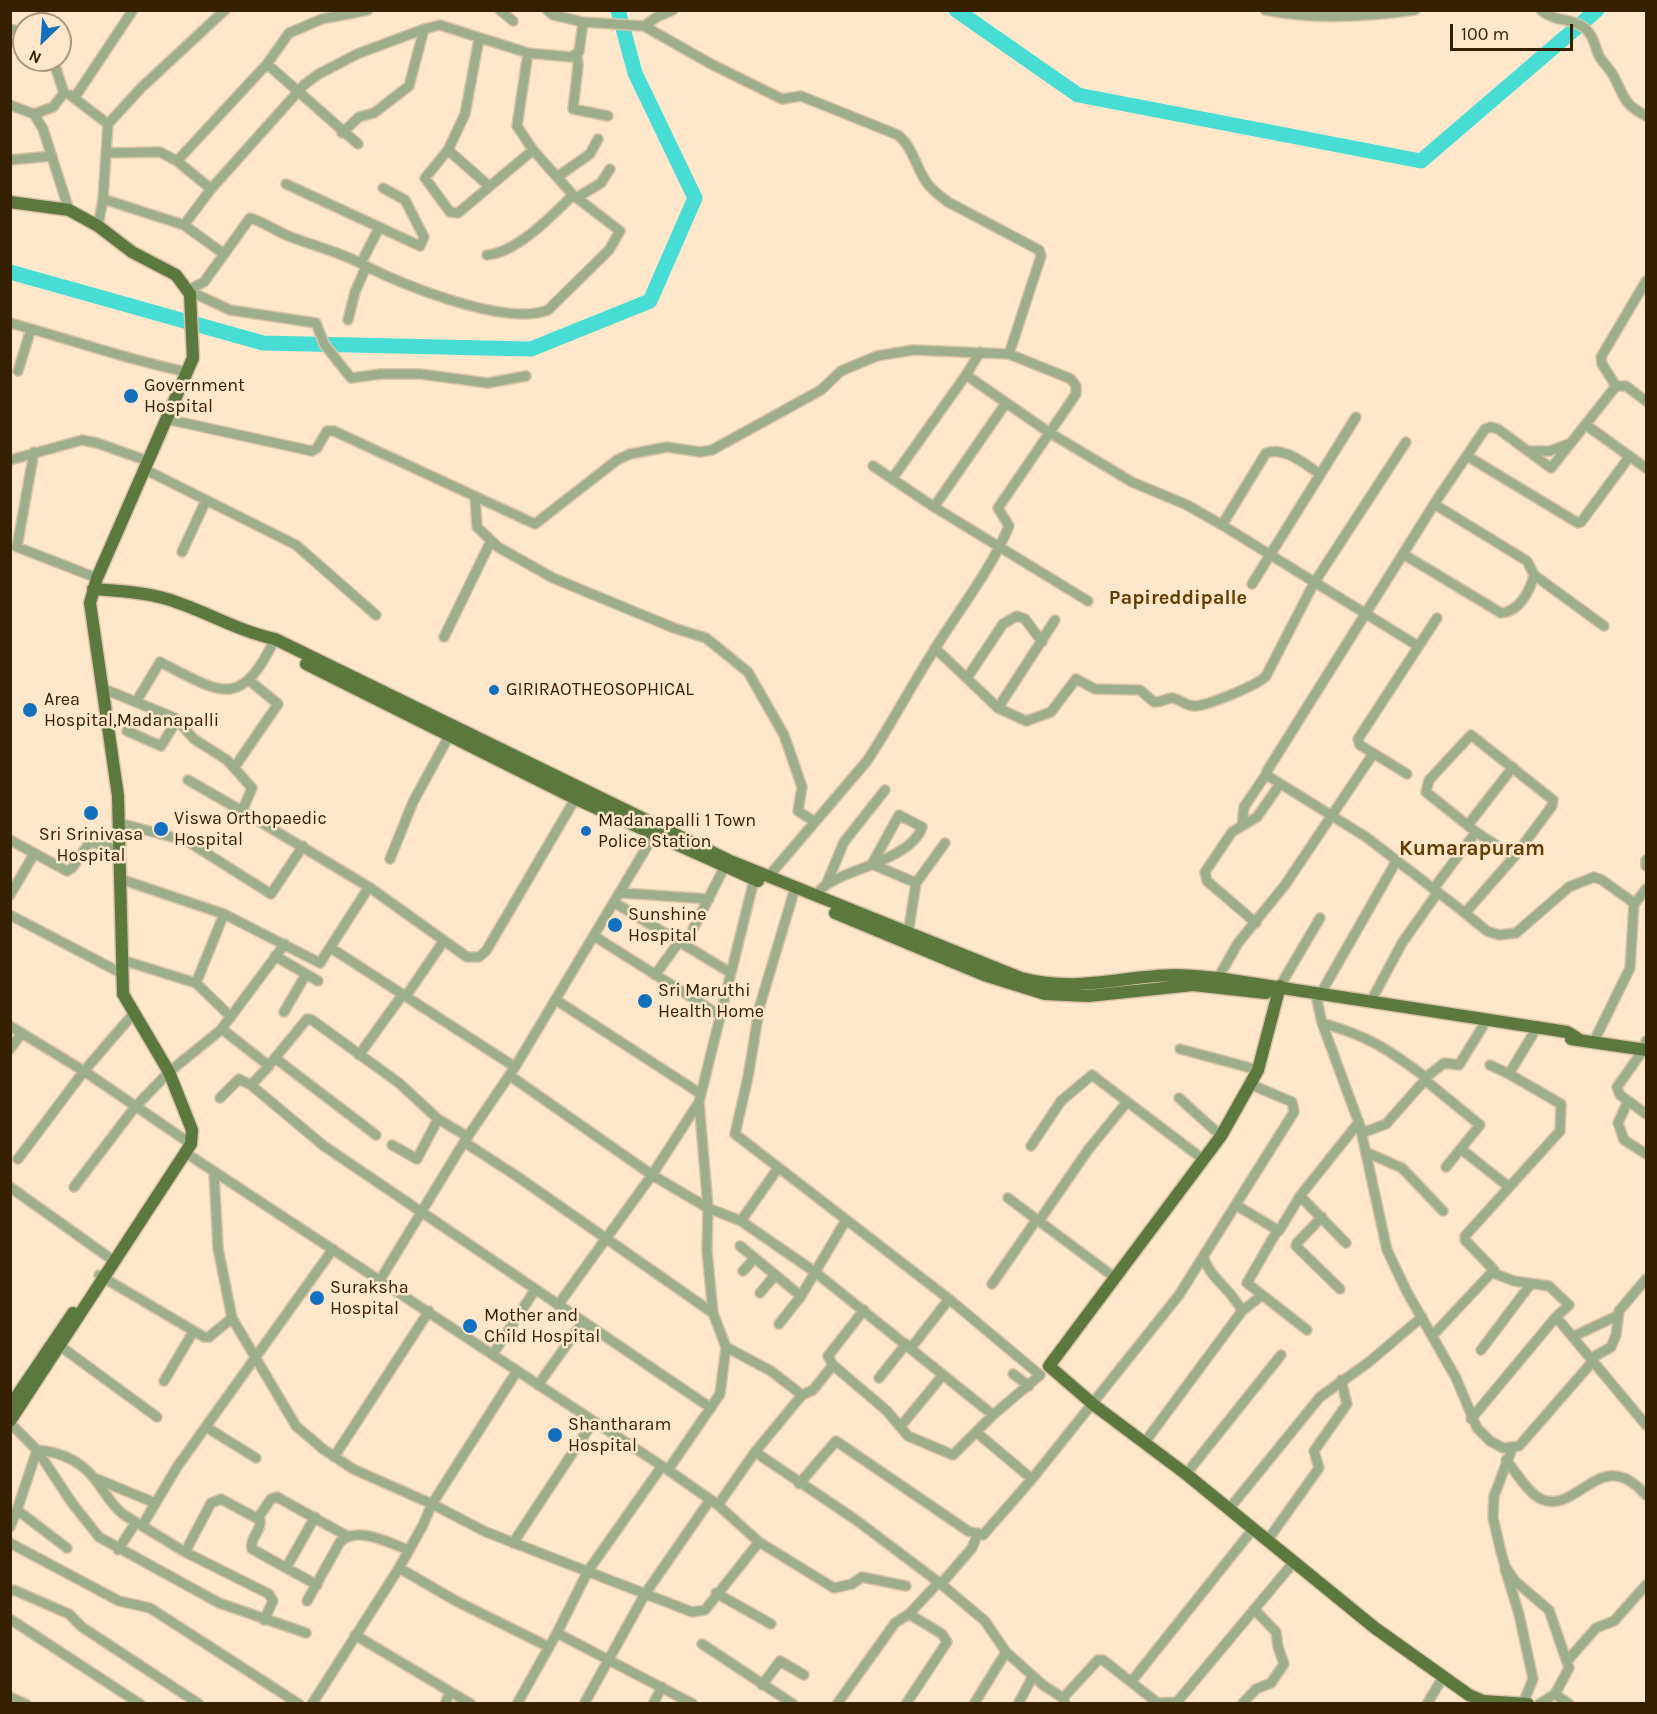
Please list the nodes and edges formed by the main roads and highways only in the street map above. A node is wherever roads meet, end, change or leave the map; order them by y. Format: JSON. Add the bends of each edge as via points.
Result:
{"nodes":[{"id":1,"x":10,"y":202,"type":"edge"},
{"id":2,"x":95,"y":583,"type":"junction"},
{"id":3,"x":273,"y":643,"type":"junction"},
{"id":4,"x":578,"y":794,"type":"junction"},
{"id":5,"x":657,"y":831,"type":"junction"},
{"id":6,"x":759,"y":876,"type":"junction"},
{"id":7,"x":1279,"y":990,"type":"junction"},
{"id":8,"x":1318,"y":997,"type":"junction"},
{"id":9,"x":1577,"y":1038,"type":"junction"},
{"id":10,"x":1646,"y":1047,"type":"edge"},
{"id":11,"x":107,"y":1271,"type":"junction"},
{"id":12,"x":33,"y":1381,"type":"junction"},
{"id":13,"x":10,"y":1406,"type":"edge"},
{"id":14,"x":10,"y":1422,"type":"edge"},
{"id":15,"x":1526,"y":1702,"type":"edge"}],
"edges":[{"from":1,"to":2,"type":"main road","via":[[69,210],[132,252],[176,274],[189,293],[193,354]]},
{"from":2,"to":3,"type":"main road","via":[[168,599]]},
{"from":2,"to":11,"type":"main road","via":[[90,603],[118,796],[123,994],[169,1072],[192,1130],[188,1149]]},
{"from":3,"to":4,"type":"main road"},
{"from":3,"to":4,"type":"main road","via":[[449,736]]},
{"from":4,"to":5,"type":"main road"},
{"from":5,"to":6,"type":"main road"},
{"from":5,"to":6,"type":"main road","via":[[724,868]]},
{"from":6,"to":7,"type":"main road","via":[[1039,983],[1088,986],[1176,975],[1218,978]]},
{"from":6,"to":7,"type":"main road","via":[[793,895],[1024,990],[1065,996],[1193,985]]},
{"from":7,"to":8,"type":"main road"},
{"from":7,"to":15,"type":"main road","via":[[1258,1070],[1221,1137],[1044,1371],[1145,1442],[1375,1628],[1443,1677],[1483,1701]]},
{"from":8,"to":9,"type":"main road"},
{"from":8,"to":9,"type":"main road","via":[[1371,1001],[1567,1032]]},
{"from":9,"to":10,"type":"main road"},
{"from":11,"to":12,"type":"main road"},
{"from":11,"to":12,"type":"main road"},
{"from":12,"to":13,"type":"main road"},
{"from":12,"to":14,"type":"main road"}]}
